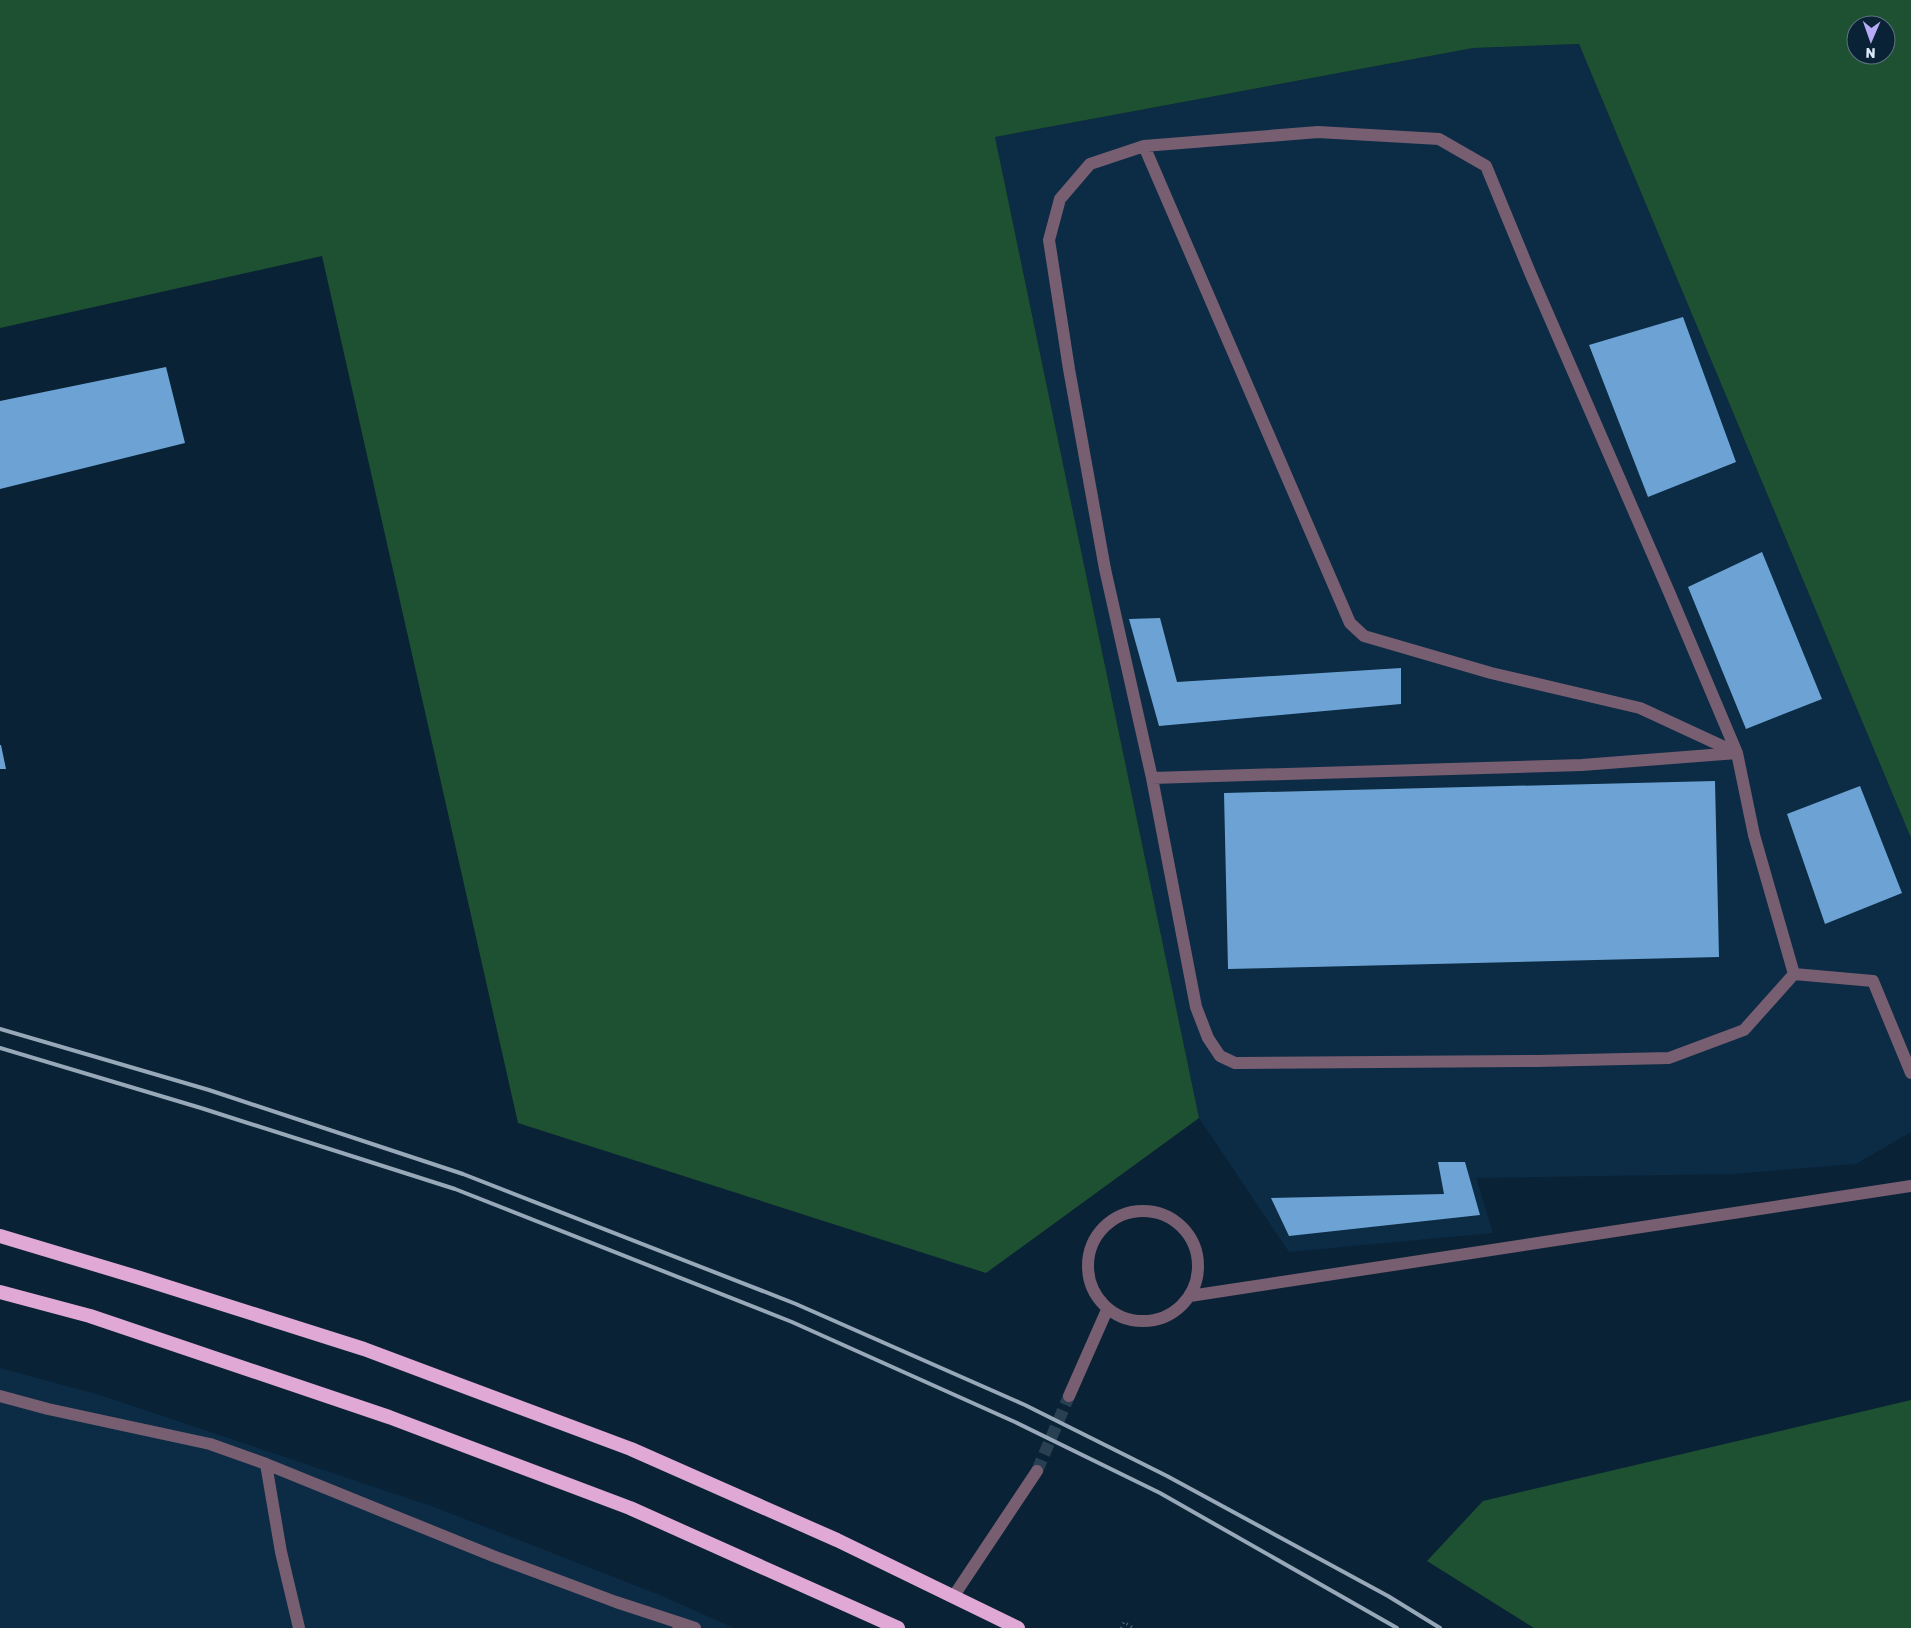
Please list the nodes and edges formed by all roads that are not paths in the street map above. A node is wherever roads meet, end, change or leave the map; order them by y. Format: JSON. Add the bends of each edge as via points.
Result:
{"nodes":[{"id":1,"x":1144,"y":146,"type":"junction"},
{"id":2,"x":1738,"y":753,"type":"junction"},
{"id":3,"x":1152,"y":778,"type":"junction"},
{"id":4,"x":1794,"y":974,"type":"junction"},
{"id":5,"x":1911,"y":1073,"type":"edge"},
{"id":6,"x":1911,"y":1186,"type":"edge"},
{"id":7,"x":0,"y":1236,"type":"edge"},
{"id":8,"x":0,"y":1292,"type":"edge"},
{"id":9,"x":1190,"y":1296,"type":"junction"},
{"id":10,"x":1107,"y":1310,"type":"junction"},
{"id":11,"x":0,"y":1396,"type":"edge"},
{"id":12,"x":1069,"y":1396,"type":"tunnel mouth"},
{"id":13,"x":266,"y":1464,"type":"junction"},
{"id":14,"x":1036,"y":1471,"type":"tunnel mouth"},
{"id":15,"x":953,"y":1597,"type":"junction"},
{"id":16,"x":678,"y":1625,"type":"edge"},
{"id":17,"x":299,"y":1628,"type":"edge"},
{"id":18,"x":695,"y":1628,"type":"edge"},
{"id":19,"x":898,"y":1628,"type":"edge"},
{"id":20,"x":1018,"y":1628,"type":"edge"}],
"edges":[{"from":1,"to":2,"type":"street","via":[[1350,623],[1364,636],[1491,673],[1640,708]]},
{"from":1,"to":2,"type":"street","via":[[1318,132],[1439,139],[1486,166]]},
{"from":1,"to":3,"type":"street","via":[[1090,164],[1060,199],[1049,240],[1105,569]]},
{"from":2,"to":3,"type":"street","via":[[1582,765]]},
{"from":2,"to":4,"type":"street","via":[[1754,835]]},
{"from":3,"to":4,"type":"street","via":[[1196,1007],[1208,1038],[1220,1056],[1235,1062],[1670,1058],[1744,1030]]},
{"from":4,"to":5,"type":"street","via":[[1872,982]]},
{"from":6,"to":9,"type":"street"},
{"from":7,"to":15,"type":"highway","via":[[364,1350],[631,1448],[837,1540]]},
{"from":8,"to":19,"type":"highway","via":[[90,1316],[389,1417],[630,1508]]},
{"from":9,"to":10,"type":"street","via":[[1178,1310],[1161,1319],[1143,1322],[1124,1319]]},
{"from":9,"to":10,"type":"street","via":[[1197,1279],[1198,1260],[1194,1243],[1184,1228],[1169,1217],[1152,1211],[1134,1211],[1116,1217],[1091,1243],[1088,1279],[1095,1296]]},
{"from":10,"to":12,"type":"street"},
{"from":11,"to":13,"type":"street","via":[[48,1410],[210,1444]]},
{"from":13,"to":16,"type":"street","via":[[493,1556]]},
{"from":13,"to":17,"type":"street","via":[[281,1552]]},
{"from":14,"to":15,"type":"street"},
{"from":15,"to":20,"type":"highway"},
{"from":16,"to":18,"type":"street"}]}
